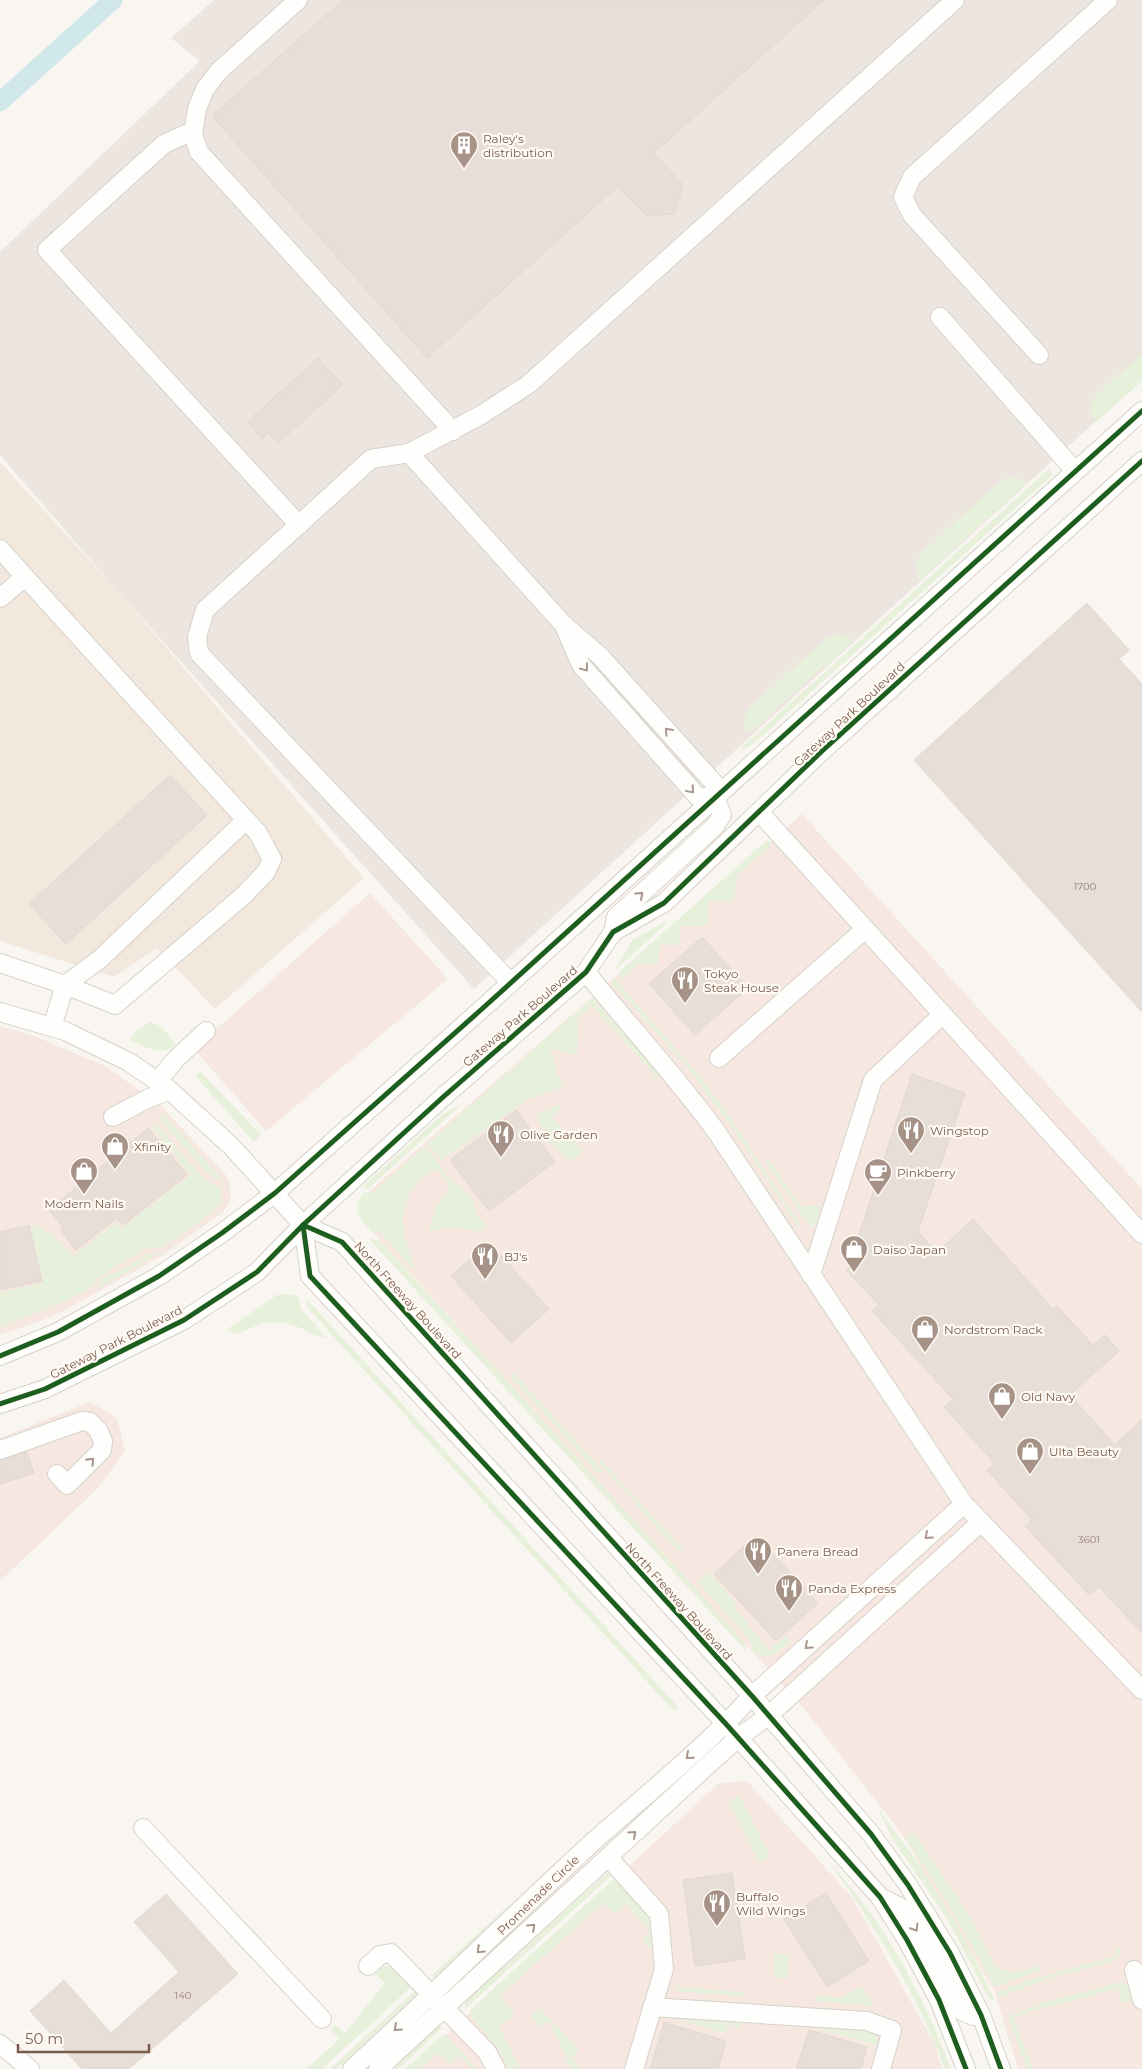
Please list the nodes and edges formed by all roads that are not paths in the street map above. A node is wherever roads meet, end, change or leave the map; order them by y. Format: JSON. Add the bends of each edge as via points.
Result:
{"nodes":[{"id":1,"x":298,"y":0,"type":"edge"},
{"id":2,"x":955,"y":0,"type":"edge"},
{"id":3,"x":1108,"y":0,"type":"edge"},
{"id":4,"x":194,"y":131,"type":"junction"},
{"id":5,"x":940,"y":317,"type":"dead end"},
{"id":6,"x":1039,"y":355,"type":"dead end"},
{"id":7,"x":1142,"y":411,"type":"edge"},
{"id":8,"x":454,"y":431,"type":"junction"},
{"id":9,"x":409,"y":453,"type":"junction"},
{"id":10,"x":1142,"y":461,"type":"edge"},
{"id":11,"x":1075,"y":472,"type":"junction"},
{"id":12,"x":299,"y":525,"type":"junction"},
{"id":13,"x":0,"y":549,"type":"edge"},
{"id":14,"x":25,"y":577,"type":"junction"},
{"id":15,"x":0,"y":598,"type":"edge"},
{"id":16,"x":715,"y":797,"type":"junction"},
{"id":17,"x":760,"y":812,"type":"junction"},
{"id":18,"x":246,"y":820,"type":"junction"},
{"id":19,"x":864,"y":930,"type":"junction"},
{"id":20,"x":613,"y":932,"type":"junction"},
{"id":21,"x":0,"y":963,"type":"edge"},
{"id":22,"x":586,"y":972,"type":"junction"},
{"id":23,"x":511,"y":982,"type":"junction"},
{"id":24,"x":65,"y":985,"type":"junction"},
{"id":25,"x":0,"y":1012,"type":"edge"},
{"id":26,"x":942,"y":1015,"type":"junction"},
{"id":27,"x":52,"y":1027,"type":"junction"},
{"id":28,"x":206,"y":1031,"type":"dead end"},
{"id":29,"x":720,"y":1058,"type":"dead end"},
{"id":30,"x":163,"y":1086,"type":"junction"},
{"id":31,"x":113,"y":1117,"type":"dead end"},
{"id":32,"x":275,"y":1193,"type":"junction"},
{"id":33,"x":303,"y":1226,"type":"junction"},
{"id":34,"x":1142,"y":1234,"type":"edge"},
{"id":35,"x":811,"y":1275,"type":"junction"},
{"id":36,"x":0,"y":1356,"type":"edge"},
{"id":37,"x":0,"y":1404,"type":"edge"},
{"id":38,"x":0,"y":1450,"type":"edge"},
{"id":39,"x":57,"y":1474,"type":"dead end"},
{"id":40,"x":964,"y":1504,"type":"junction"},
{"id":41,"x":981,"y":1522,"type":"junction"},
{"id":42,"x":1142,"y":1690,"type":"edge"},
{"id":43,"x":752,"y":1696,"type":"junction"},
{"id":44,"x":768,"y":1716,"type":"junction"},
{"id":45,"x":726,"y":1724,"type":"junction"},
{"id":46,"x":738,"y":1738,"type":"junction"},
{"id":47,"x":143,"y":1828,"type":"dead end"},
{"id":48,"x":608,"y":1857,"type":"junction"},
{"id":49,"x":880,"y":1897,"type":"junction"},
{"id":50,"x":368,"y":1966,"type":"dead end"},
{"id":51,"x":1134,"y":1970,"type":"dead end"},
{"id":52,"x":1142,"y":2000,"type":"edge"},
{"id":53,"x":439,"y":2001,"type":"junction"},
{"id":54,"x":652,"y":2007,"type":"junction"},
{"id":55,"x":981,"y":2015,"type":"junction"},
{"id":56,"x":322,"y":2019,"type":"dead end"},
{"id":57,"x":0,"y":2044,"type":"edge"},
{"id":58,"x":30,"y":2069,"type":"edge"},
{"id":59,"x":352,"y":2069,"type":"edge"},
{"id":60,"x":378,"y":2069,"type":"edge"},
{"id":61,"x":496,"y":2069,"type":"edge"},
{"id":62,"x":634,"y":2069,"type":"edge"},
{"id":63,"x":881,"y":2069,"type":"edge"},
{"id":64,"x":966,"y":2069,"type":"edge"},
{"id":65,"x":1001,"y":2069,"type":"edge"}],
"edges":[{"from":1,"to":4,"type":"street","via":[[220,71],[205,89]]},
{"from":2,"to":8,"type":"street","via":[[529,384]]},
{"from":3,"to":6,"type":"street","via":[[912,177],[903,197],[912,215]]},
{"from":4,"to":8,"type":"street","via":[[199,152]]},
{"from":4,"to":12,"type":"street","via":[[164,144],[47,250]]},
{"from":5,"to":11,"type":"street"},
{"from":7,"to":11,"type":"street"},
{"from":8,"to":9,"type":"street"},
{"from":9,"to":12,"type":"street","via":[[371,459]]},
{"from":9,"to":16,"type":"street","via":[[564,624],[581,665],[698,797]]},
{"from":10,"to":17,"type":"street","name":"Gateway Park Boulevard","via":[[821,752]]},
{"from":11,"to":16,"type":"street"},
{"from":12,"to":23,"type":"street","via":[[205,610],[197,637],[199,653]]},
{"from":13,"to":14,"type":"street"},
{"from":14,"to":15,"type":"street"},
{"from":14,"to":18,"type":"street"},
{"from":20,"to":16,"type":"street","one_way":true,"via":[[616,917],[715,826],[722,815]]},
{"from":16,"to":23,"type":"street"},
{"from":17,"to":19,"type":"street"},
{"from":17,"to":20,"type":"street","name":"Gateway Park Boulevard","via":[[664,903]]},
{"from":18,"to":24,"type":"street","via":[[100,959]]},
{"from":18,"to":24,"type":"street","via":[[258,833],[272,858],[266,872],[243,896],[115,1005]]},
{"from":19,"to":26,"type":"street"},
{"from":19,"to":29,"type":"street"},
{"from":20,"to":22,"type":"street","name":"Gateway Park Boulevard"},
{"from":21,"to":24,"type":"street"},
{"from":22,"to":33,"type":"street","name":"Gateway Park Boulevard"},
{"from":22,"to":35,"type":"street","via":[[718,1134]]},
{"from":23,"to":32,"type":"street"},
{"from":24,"to":27,"type":"street"},
{"from":25,"to":27,"type":"street","name":"North Freeway Boulevard"},
{"from":26,"to":34,"type":"street"},
{"from":26,"to":35,"type":"street","via":[[872,1080]]},
{"from":27,"to":30,"type":"street","name":"North Freeway Boulevard","via":[[129,1062]]},
{"from":28,"to":30,"type":"street","via":[[175,1060]]},
{"from":30,"to":31,"type":"street","via":[[147,1099]]},
{"from":30,"to":32,"type":"street","name":"North Freeway Boulevard","via":[[230,1145]]},
{"from":32,"to":33,"type":"street","name":"North Freeway Boulevard"},
{"from":32,"to":36,"type":"street","via":[[159,1276],[58,1332]]},
{"from":33,"to":37,"type":"street","name":"Gateway Park Boulevard","via":[[256,1272],[184,1320],[45,1389]]},
{"from":33,"to":43,"type":"street","name":"North Freeway Boulevard","via":[[342,1242]]},
{"from":33,"to":45,"type":"street","via":[[310,1276]]},
{"from":35,"to":40,"type":"street"},
{"from":39,"to":38,"type":"street","one_way":true,"via":[[67,1485],[102,1450],[103,1441],[90,1422],[82,1421]]},
{"from":40,"to":41,"type":"street"},
{"from":40,"to":43,"type":"street","name":"Promenade Circle","one_way":true},
{"from":41,"to":42,"type":"street"},
{"from":41,"to":44,"type":"street","name":"Promenade Circle"},
{"from":43,"to":44,"type":"street","name":"North Freeway Boulevard"},
{"from":43,"to":45,"type":"street","name":"Promenade Circle"},
{"from":44,"to":46,"type":"street","name":"Promenade Circle"},
{"from":44,"to":55,"type":"street","name":"North Freeway Boulevard","via":[[872,1834],[950,1954]]},
{"from":45,"to":46,"type":"street"},
{"from":45,"to":53,"type":"street","name":"Promenade Circle","one_way":true,"via":[[594,1841]]},
{"from":48,"to":46,"type":"street","name":"Promenade Circle","one_way":true},
{"from":46,"to":49,"type":"street"},
{"from":47,"to":56,"type":"street"},
{"from":53,"to":48,"type":"street","name":"Promenade Circle","one_way":true},
{"from":48,"to":54,"type":"street","via":[[659,1914],[664,1969]]},
{"from":49,"to":55,"type":"street","one_way":true,"via":[[902,1908],[962,2011],[973,2016]]},
{"from":49,"to":64,"type":"street","via":[[939,2000]]},
{"from":50,"to":53,"type":"street","via":[[380,1955],[391,1953]]},
{"from":51,"to":52,"type":"street"},
{"from":53,"to":59,"type":"street","name":"Promenade Circle","one_way":true},
{"from":53,"to":60,"type":"street","name":"Promenade Circle"},
{"from":53,"to":61,"type":"street","via":[[488,2052]]},
{"from":54,"to":62,"type":"street"},
{"from":54,"to":63,"type":"street","via":[[867,2021],[892,2030]]},
{"from":55,"to":65,"type":"street","name":"North Freeway Boulevard"},
{"from":57,"to":58,"type":"street"}]}
